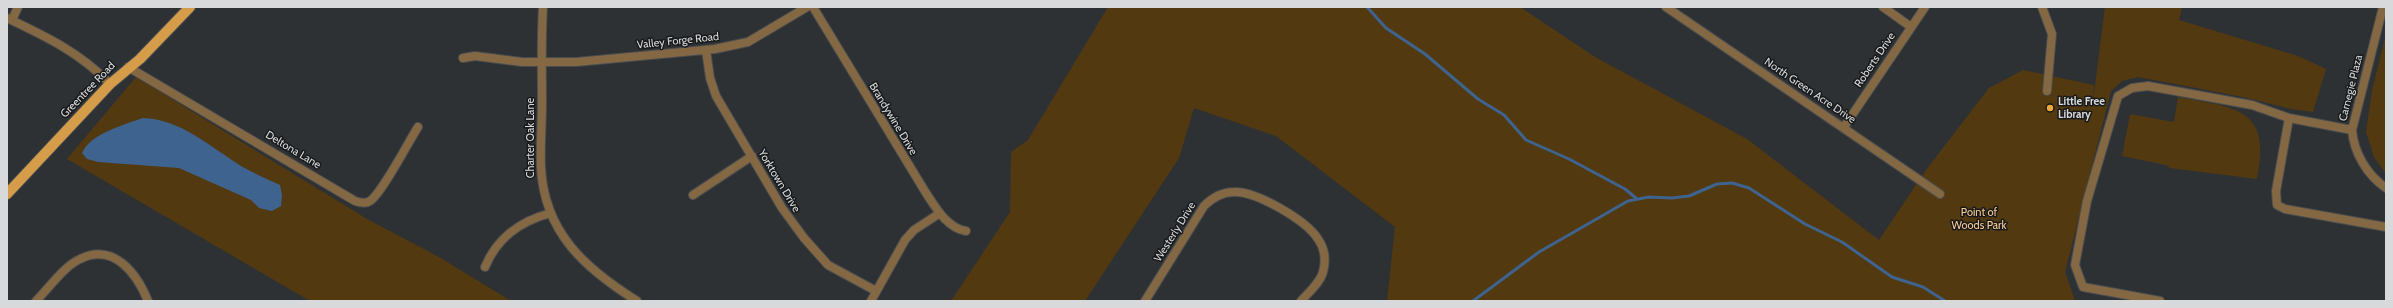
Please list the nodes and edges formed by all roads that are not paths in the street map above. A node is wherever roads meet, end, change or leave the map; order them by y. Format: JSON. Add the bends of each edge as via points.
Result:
{"nodes":[{"id":1,"x":18,"y":7,"type":"edge"},
{"id":2,"x":190,"y":7,"type":"edge"},
{"id":3,"x":542,"y":7,"type":"edge"},
{"id":4,"x":807,"y":7,"type":"edge"},
{"id":5,"x":813,"y":7,"type":"edge"},
{"id":6,"x":1666,"y":7,"type":"edge"},
{"id":7,"x":1883,"y":7,"type":"edge"},
{"id":8,"x":1925,"y":7,"type":"edge"},
{"id":9,"x":2042,"y":7,"type":"edge"},
{"id":10,"x":2383,"y":7,"type":"edge"},
{"id":11,"x":9,"y":19,"type":"edge"},
{"id":12,"x":1911,"y":27,"type":"junction"},
{"id":13,"x":706,"y":50,"type":"junction"},
{"id":14,"x":463,"y":58,"type":"dead end"},
{"id":15,"x":542,"y":63,"type":"junction"},
{"id":16,"x":128,"y":67,"type":"junction"},
{"id":17,"x":110,"y":84,"type":"junction"},
{"id":18,"x":2047,"y":91,"type":"dead end"},
{"id":19,"x":2289,"y":118,"type":"junction"},
{"id":20,"x":418,"y":126,"type":"dead end"},
{"id":21,"x":1844,"y":127,"type":"junction"},
{"id":22,"x":2352,"y":130,"type":"junction"},
{"id":23,"x":752,"y":156,"type":"junction"},
{"id":24,"x":2386,"y":188,"type":"edge"},
{"id":25,"x":7,"y":194,"type":"edge"},
{"id":26,"x":1940,"y":194,"type":"dead end"},
{"id":27,"x":693,"y":195,"type":"dead end"},
{"id":28,"x":940,"y":212,"type":"junction"},
{"id":29,"x":551,"y":214,"type":"junction"},
{"id":30,"x":2386,"y":227,"type":"edge"},
{"id":31,"x":966,"y":231,"type":"dead end"},
{"id":32,"x":485,"y":267,"type":"dead end"},
{"id":33,"x":876,"y":290,"type":"junction"},
{"id":34,"x":36,"y":301,"type":"edge"},
{"id":35,"x":148,"y":301,"type":"edge"},
{"id":36,"x":637,"y":301,"type":"edge"},
{"id":37,"x":871,"y":301,"type":"edge"},
{"id":38,"x":1145,"y":301,"type":"edge"},
{"id":39,"x":1301,"y":301,"type":"edge"},
{"id":40,"x":2160,"y":301,"type":"edge"}],
"edges":[{"from":1,"to":11,"type":"street"},
{"from":2,"to":16,"type":"main road","name":"Greentree Road","via":[[140,59]]},
{"from":3,"to":15,"type":"street","name":"Charter Oak Lane"},
{"from":4,"to":13,"type":"street","name":"Valley Forge Road","via":[[748,42]]},
{"from":5,"to":28,"type":"street","name":"Brandywine Drive","via":[[912,172]]},
{"from":6,"to":21,"type":"street","name":"North Green Acre Drive"},
{"from":7,"to":12,"type":"street"},
{"from":8,"to":12,"type":"street","name":"Roberts Drive"},
{"from":9,"to":18,"type":"street","via":[[2052,34]]},
{"from":10,"to":22,"type":"street","name":"Carnegie Plaza"},
{"from":11,"to":17,"type":"street","via":[[65,47],[100,73]]},
{"from":12,"to":21,"type":"street","name":"Roberts Drive"},
{"from":13,"to":15,"type":"street","name":"Valley Forge Road","via":[[606,60]]},
{"from":13,"to":23,"type":"street","name":"Yorktown Drive","via":[[710,78],[716,96]]},
{"from":14,"to":15,"type":"street","name":"Valley Forge Road","via":[[476,56]]},
{"from":15,"to":29,"type":"street","name":"Charter Oak Lane","via":[[541,167],[544,192]]},
{"from":16,"to":17,"type":"main road","name":"Greentree Road"},
{"from":16,"to":20,"type":"street","name":"Deltona Lane","via":[[363,203],[370,202],[379,191]]},
{"from":17,"to":25,"type":"main road","name":"Greentree Road"},
{"from":19,"to":22,"type":"street"},
{"from":19,"to":30,"type":"street","via":[[2276,191],[2277,205],[2286,209]]},
{"from":19,"to":40,"type":"street","via":[[2252,105],[2148,86],[2132,88],[2118,96],[2087,201],[2075,265],[2083,287]]},
{"from":21,"to":26,"type":"street","name":"North Green Acre Drive"},
{"from":22,"to":24,"type":"street","name":"Carnegie Plaza","via":[[2353,144],[2360,159],[2369,173]]},
{"from":23,"to":27,"type":"street"},
{"from":23,"to":33,"type":"street","name":"Yorktown Drive","via":[[789,219],[828,265]]},
{"from":28,"to":31,"type":"street","name":"Brandywine Drive","via":[[954,226]]},
{"from":28,"to":33,"type":"street","via":[[914,230],[905,240]]},
{"from":29,"to":32,"type":"street","via":[[516,226],[490,255]]},
{"from":29,"to":36,"type":"street","name":"Charter Oak Lane","via":[[566,241],[581,260],[601,278]]},
{"from":33,"to":37,"type":"street"},
{"from":34,"to":35,"type":"street","via":[[72,264],[98,254],[116,258],[124,263],[137,279]]},
{"from":38,"to":39,"type":"street","name":"Westerly Drive","via":[[1204,206],[1217,196],[1235,192],[1256,197],[1292,216],[1318,239],[1324,254],[1323,272],[1318,282]]}]}
